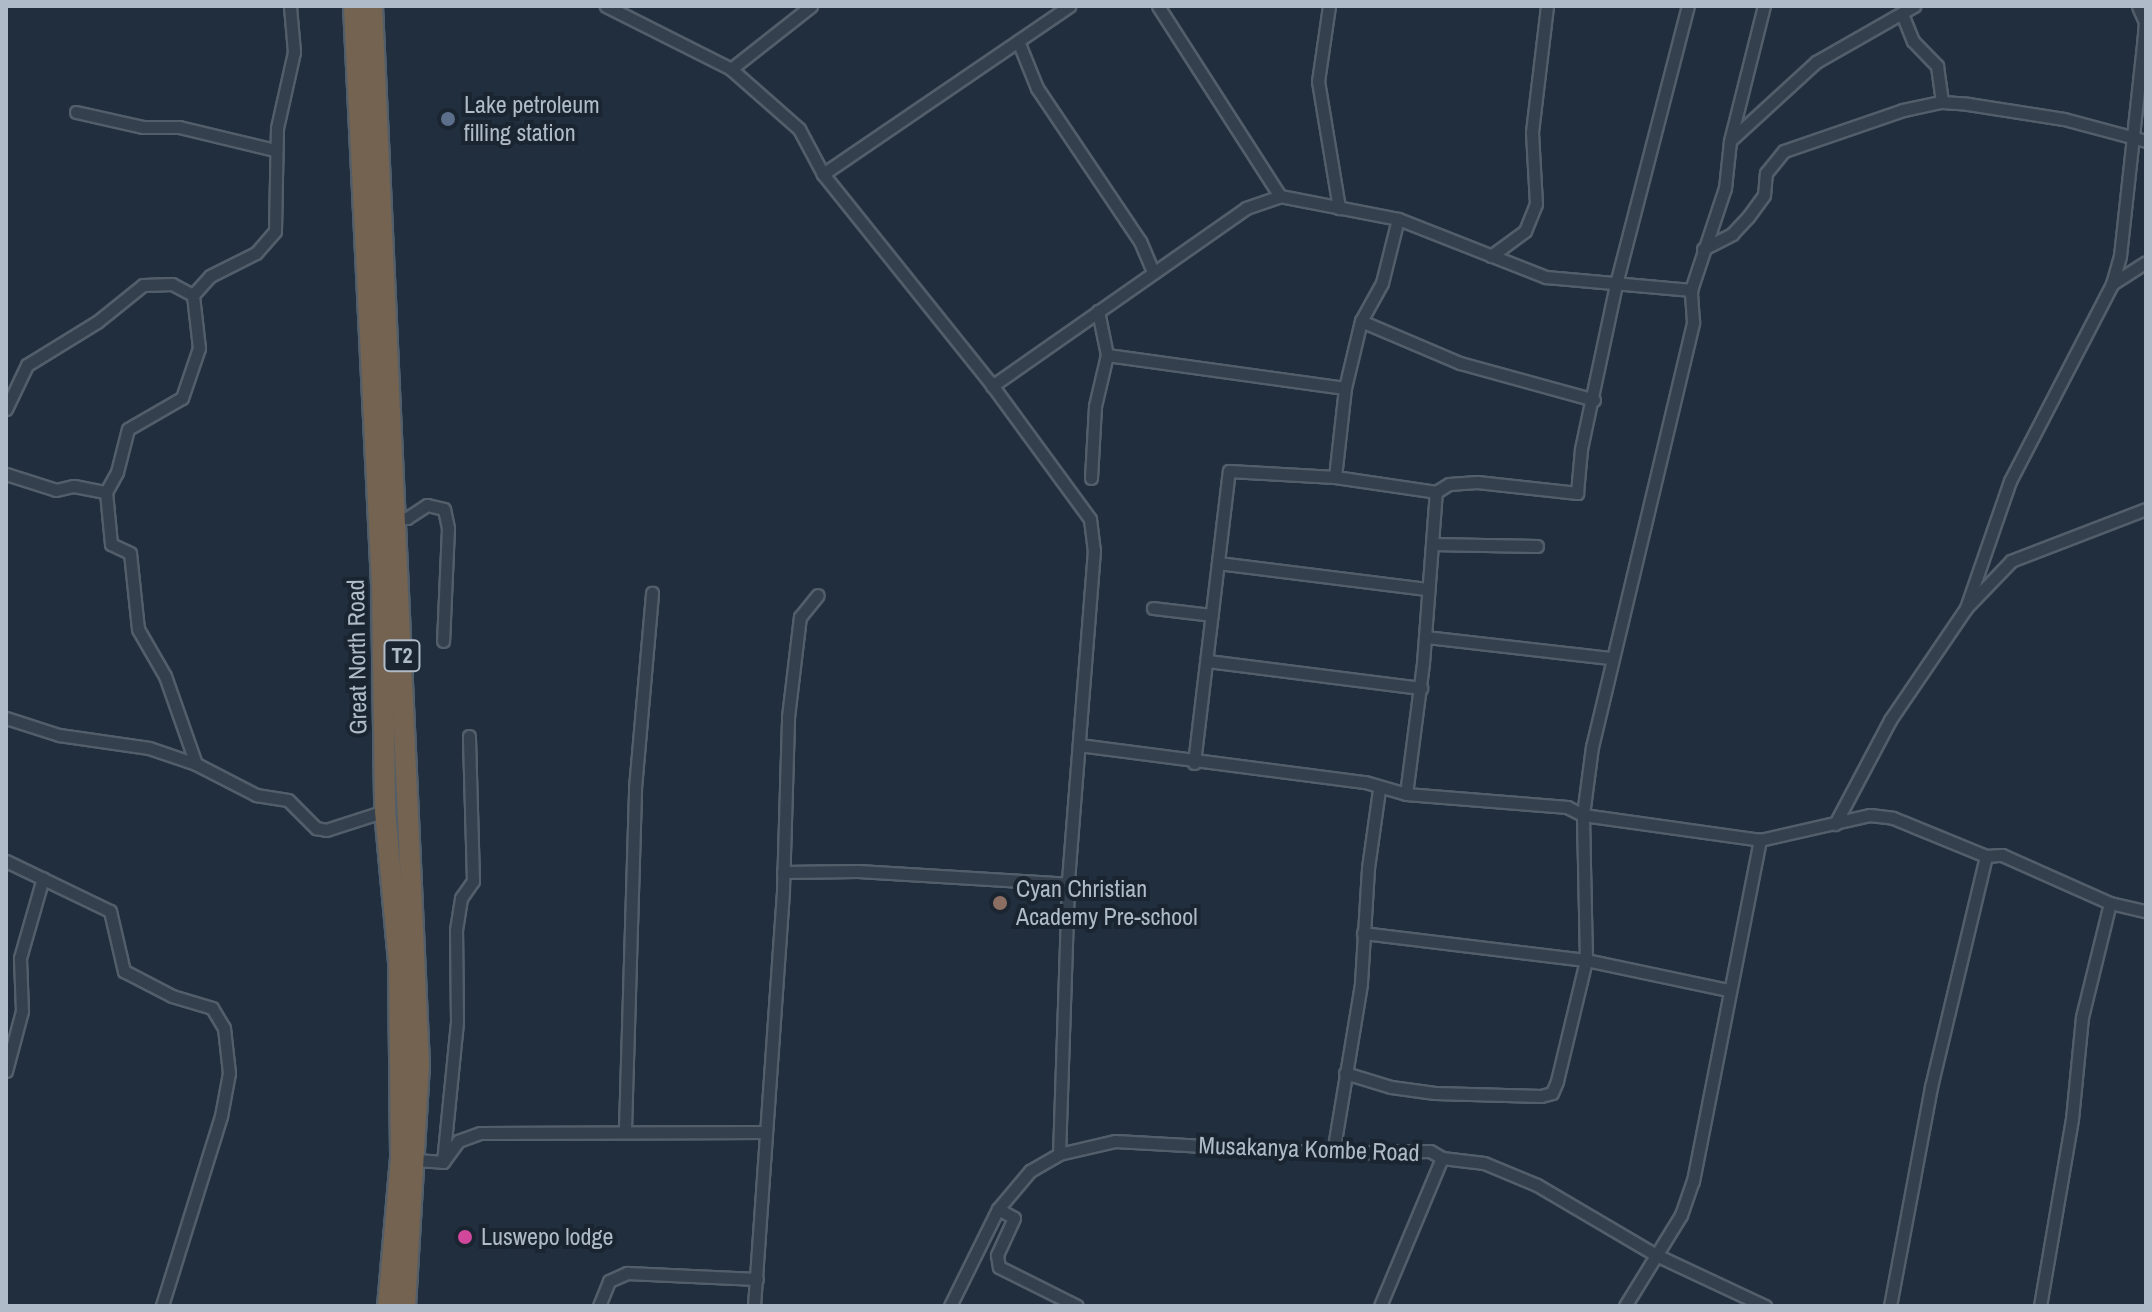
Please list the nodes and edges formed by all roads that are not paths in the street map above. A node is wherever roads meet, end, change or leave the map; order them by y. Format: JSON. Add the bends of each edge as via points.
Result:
{"nodes":[{"id":1,"x":290,"y":6,"type":"edge"},
{"id":2,"x":354,"y":6,"type":"edge"},
{"id":3,"x":372,"y":6,"type":"edge"},
{"id":4,"x":606,"y":6,"type":"edge"},
{"id":5,"x":811,"y":6,"type":"edge"},
{"id":6,"x":1069,"y":6,"type":"edge"},
{"id":7,"x":1158,"y":6,"type":"edge"},
{"id":8,"x":1329,"y":6,"type":"edge"},
{"id":9,"x":1547,"y":6,"type":"edge"},
{"id":10,"x":1688,"y":6,"type":"edge"},
{"id":11,"x":1764,"y":6,"type":"edge"},
{"id":12,"x":1914,"y":6,"type":"edge"},
{"id":13,"x":2138,"y":6,"type":"edge"},
{"id":14,"x":1902,"y":14,"type":"junction"},
{"id":15,"x":1018,"y":41,"type":"junction"},
{"id":16,"x":731,"y":69,"type":"junction"},
{"id":17,"x":1942,"y":102,"type":"junction"},
{"id":18,"x":76,"y":112,"type":"dead end"},
{"id":19,"x":2140,"y":140,"type":"edge"},
{"id":20,"x":1730,"y":141,"type":"junction"},
{"id":21,"x":275,"y":150,"type":"junction"},
{"id":22,"x":823,"y":174,"type":"junction"},
{"id":23,"x":1280,"y":196,"type":"junction"},
{"id":24,"x":1339,"y":208,"type":"junction"},
{"id":25,"x":1398,"y":219,"type":"junction"},
{"id":26,"x":1703,"y":249,"type":"junction"},
{"id":27,"x":1491,"y":256,"type":"junction"},
{"id":28,"x":2146,"y":262,"type":"edge"},
{"id":29,"x":1153,"y":272,"type":"junction"},
{"id":30,"x":1617,"y":280,"type":"junction"},
{"id":31,"x":2112,"y":284,"type":"junction"},
{"id":32,"x":1691,"y":290,"type":"junction"},
{"id":33,"x":193,"y":295,"type":"junction"},
{"id":34,"x":1098,"y":311,"type":"junction"},
{"id":35,"x":1361,"y":321,"type":"junction"},
{"id":36,"x":1107,"y":355,"type":"junction"},
{"id":37,"x":992,"y":386,"type":"junction"},
{"id":38,"x":1345,"y":388,"type":"junction"},
{"id":39,"x":1594,"y":400,"type":"junction"},
{"id":40,"x":6,"y":409,"type":"edge"},
{"id":41,"x":6,"y":474,"type":"edge"},
{"id":42,"x":1335,"y":477,"type":"junction"},
{"id":43,"x":1091,"y":478,"type":"dead end"},
{"id":44,"x":106,"y":492,"type":"junction"},
{"id":45,"x":1436,"y":492,"type":"junction"},
{"id":46,"x":2146,"y":509,"type":"edge"},
{"id":47,"x":395,"y":518,"type":"junction"},
{"id":48,"x":1432,"y":544,"type":"junction"},
{"id":49,"x":1537,"y":546,"type":"dead end"},
{"id":50,"x":1218,"y":563,"type":"junction"},
{"id":51,"x":1428,"y":589,"type":"junction"},
{"id":52,"x":652,"y":593,"type":"dead end"},
{"id":53,"x":818,"y":595,"type":"dead end"},
{"id":54,"x":1153,"y":608,"type":"dead end"},
{"id":55,"x":1966,"y":608,"type":"junction"},
{"id":56,"x":1212,"y":615,"type":"junction"},
{"id":57,"x":1426,"y":637,"type":"junction"},
{"id":58,"x":443,"y":641,"type":"dead end"},
{"id":59,"x":1611,"y":658,"type":"junction"},
{"id":60,"x":1207,"y":661,"type":"junction"},
{"id":61,"x":1421,"y":688,"type":"junction"},
{"id":62,"x":6,"y":718,"type":"edge"},
{"id":63,"x":469,"y":736,"type":"dead end"},
{"id":64,"x":1079,"y":745,"type":"junction"},
{"id":65,"x":1194,"y":763,"type":"junction"},
{"id":66,"x":196,"y":764,"type":"junction"},
{"id":67,"x":1379,"y":790,"type":"junction"},
{"id":68,"x":1406,"y":794,"type":"junction"},
{"id":69,"x":385,"y":811,"type":"junction"},
{"id":70,"x":1583,"y":815,"type":"junction"},
{"id":71,"x":1835,"y":824,"type":"junction"},
{"id":72,"x":1760,"y":840,"type":"junction"},
{"id":73,"x":1986,"y":856,"type":"junction"},
{"id":74,"x":6,"y":861,"type":"edge"},
{"id":75,"x":783,"y":872,"type":"junction"},
{"id":76,"x":43,"y":878,"type":"junction"},
{"id":77,"x":1068,"y":884,"type":"junction"},
{"id":78,"x":2110,"y":903,"type":"junction"},
{"id":79,"x":2146,"y":911,"type":"edge"},
{"id":80,"x":1363,"y":933,"type":"junction"},
{"id":81,"x":1586,"y":960,"type":"junction"},
{"id":82,"x":1728,"y":990,"type":"junction"},
{"id":83,"x":6,"y":1071,"type":"edge"},
{"id":84,"x":1345,"y":1073,"type":"junction"},
{"id":85,"x":625,"y":1129,"type":"junction"},
{"id":86,"x":766,"y":1132,"type":"junction"},
{"id":87,"x":1333,"y":1153,"type":"junction"},
{"id":88,"x":1059,"y":1154,"type":"junction"},
{"id":89,"x":1442,"y":1158,"type":"junction"},
{"id":90,"x":416,"y":1160,"type":"junction"},
{"id":91,"x":443,"y":1162,"type":"junction"},
{"id":92,"x":998,"y":1209,"type":"junction"},
{"id":93,"x":1654,"y":1254,"type":"junction"},
{"id":94,"x":757,"y":1279,"type":"junction"},
{"id":95,"x":1742,"y":1292,"type":"junction"},
{"id":96,"x":162,"y":1306,"type":"edge"},
{"id":97,"x":388,"y":1306,"type":"edge"},
{"id":98,"x":405,"y":1306,"type":"edge"},
{"id":99,"x":599,"y":1306,"type":"edge"},
{"id":100,"x":754,"y":1306,"type":"edge"},
{"id":101,"x":950,"y":1306,"type":"edge"},
{"id":102,"x":1077,"y":1306,"type":"edge"},
{"id":103,"x":1380,"y":1306,"type":"edge"},
{"id":104,"x":1625,"y":1306,"type":"edge"},
{"id":105,"x":1752,"y":1306,"type":"edge"},
{"id":106,"x":1765,"y":1306,"type":"edge"},
{"id":107,"x":1890,"y":1306,"type":"edge"},
{"id":108,"x":2040,"y":1306,"type":"edge"}],
"edges":[{"from":1,"to":21,"type":"street","via":[[294,52]]},
{"from":2,"to":69,"type":"highway","name":"Great North Road","number":"T2","via":[[382,585]]},
{"from":3,"to":47,"type":"highway","name":"Great North Road","number":"T2"},
{"from":4,"to":16,"type":"street"},
{"from":5,"to":16,"type":"street"},
{"from":6,"to":15,"type":"street"},
{"from":7,"to":23,"type":"street"},
{"from":8,"to":24,"type":"street","via":[[1318,81]]},
{"from":9,"to":27,"type":"street","via":[[1532,132],[1536,204],[1525,231]]},
{"from":10,"to":30,"type":"street"},
{"from":11,"to":20,"type":"street"},
{"from":12,"to":14,"type":"street"},
{"from":13,"to":19,"type":"street","via":[[2145,22]]},
{"from":14,"to":17,"type":"street","via":[[1913,41],[1937,66]]},
{"from":14,"to":20,"type":"street","via":[[1816,62]]},
{"from":15,"to":22,"type":"street"},
{"from":15,"to":29,"type":"street","via":[[1037,88],[1140,241]]},
{"from":16,"to":22,"type":"street","via":[[799,129]]},
{"from":17,"to":19,"type":"street","via":[[2064,119]]},
{"from":17,"to":26,"type":"street","via":[[1879,116],[1784,151],[1766,173],[1764,195],[1748,217],[1732,234]]},
{"from":18,"to":21,"type":"street","via":[[143,127],[179,127]]},
{"from":19,"to":31,"type":"street"},
{"from":20,"to":26,"type":"street","via":[[1725,188]]},
{"from":21,"to":33,"type":"street","via":[[275,231],[256,253],[210,276]]},
{"from":22,"to":37,"type":"street"},
{"from":23,"to":24,"type":"street"},
{"from":23,"to":29,"type":"street","via":[[1246,208]]},
{"from":24,"to":25,"type":"street"},
{"from":25,"to":27,"type":"street"},
{"from":25,"to":35,"type":"street","via":[[1382,283]]},
{"from":26,"to":32,"type":"street"},
{"from":27,"to":30,"type":"street","via":[[1546,277]]},
{"from":28,"to":31,"type":"street"},
{"from":29,"to":34,"type":"street"},
{"from":30,"to":32,"type":"street"},
{"from":30,"to":39,"type":"street"},
{"from":31,"to":55,"type":"street","via":[[2010,481]]},
{"from":32,"to":59,"type":"street","via":[[1693,322]]},
{"from":33,"to":40,"type":"street","via":[[172,284],[143,285],[87,329],[27,365]]},
{"from":33,"to":44,"type":"street","via":[[199,348],[182,398],[128,429]]},
{"from":34,"to":36,"type":"street"},
{"from":34,"to":37,"type":"street"},
{"from":35,"to":38,"type":"street"},
{"from":35,"to":39,"type":"street","via":[[1460,363]]},
{"from":36,"to":38,"type":"street"},
{"from":36,"to":43,"type":"street","via":[[1095,406]]},
{"from":37,"to":64,"type":"street","via":[[1090,519],[1094,550]]},
{"from":38,"to":42,"type":"street"},
{"from":39,"to":45,"type":"street","via":[[1577,493],[1477,482],[1449,484]]},
{"from":41,"to":44,"type":"street","via":[[56,490],[74,486]]},
{"from":42,"to":45,"type":"street"},
{"from":42,"to":50,"type":"street","via":[[1229,471]]},
{"from":44,"to":66,"type":"street","via":[[111,544],[130,553],[138,629],[165,676]]},
{"from":45,"to":48,"type":"street"},
{"from":46,"to":55,"type":"street","via":[[2011,561]]},
{"from":47,"to":58,"type":"street","via":[[407,518],[427,505],[444,509],[448,528]]},
{"from":47,"to":90,"type":"highway","name":"Great North Road","number":"T2","via":[[418,1023]]},
{"from":48,"to":49,"type":"street"},
{"from":48,"to":51,"type":"street"},
{"from":50,"to":51,"type":"street"},
{"from":50,"to":56,"type":"street"},
{"from":51,"to":57,"type":"street"},
{"from":52,"to":85,"type":"street","via":[[635,788]]},
{"from":53,"to":75,"type":"street","via":[[798,625],[784,773]]},
{"from":54,"to":56,"type":"street"},
{"from":55,"to":71,"type":"street","via":[[1890,720]]},
{"from":56,"to":60,"type":"street"},
{"from":57,"to":59,"type":"street"},
{"from":57,"to":61,"type":"street"},
{"from":59,"to":70,"type":"street"},
{"from":60,"to":61,"type":"street"},
{"from":60,"to":65,"type":"street"},
{"from":61,"to":68,"type":"street"},
{"from":62,"to":66,"type":"street","via":[[59,735],[149,748]]},
{"from":63,"to":91,"type":"street","via":[[473,881],[461,898],[456,930],[457,1022]]},
{"from":64,"to":65,"type":"street"},
{"from":64,"to":77,"type":"street"},
{"from":65,"to":67,"type":"street","via":[[1365,782]]},
{"from":66,"to":69,"type":"street","via":[[256,795],[288,800],[316,828]]},
{"from":67,"to":68,"type":"street"},
{"from":67,"to":80,"type":"street"},
{"from":68,"to":70,"type":"street","via":[[1567,807]]},
{"from":69,"to":97,"type":"highway","name":"Great North Road","number":"T2","via":[[399,963],[402,1110]]},
{"from":70,"to":72,"type":"street"},
{"from":70,"to":81,"type":"street"},
{"from":71,"to":72,"type":"street"},
{"from":71,"to":73,"type":"street","via":[[1870,815],[1893,818]]},
{"from":72,"to":82,"type":"street"},
{"from":73,"to":78,"type":"street","via":[[2002,855]]},
{"from":73,"to":107,"type":"street","via":[[1931,1087]]},
{"from":74,"to":76,"type":"street"},
{"from":75,"to":77,"type":"street","via":[[858,871]]},
{"from":75,"to":86,"type":"street"},
{"from":76,"to":83,"type":"street","via":[[20,958],[22,1011]]},
{"from":76,"to":96,"type":"street","via":[[110,911],[124,971],[172,996],[212,1008],[224,1028],[229,1073],[221,1116]]},
{"from":77,"to":88,"type":"street"},
{"from":78,"to":79,"type":"street"},
{"from":78,"to":108,"type":"street","via":[[2082,1017],[2072,1119]]},
{"from":80,"to":81,"type":"street"},
{"from":80,"to":84,"type":"street"},
{"from":81,"to":82,"type":"street"},
{"from":81,"to":84,"type":"street","via":[[1557,1081],[1547,1095],[1407,1090]]},
{"from":82,"to":93,"type":"street","via":[[1693,1181],[1681,1215]]},
{"from":84,"to":87,"type":"street"},
{"from":85,"to":86,"type":"street"},
{"from":85,"to":91,"type":"street","via":[[480,1133],[458,1141]]},
{"from":86,"to":94,"type":"street"},
{"from":87,"to":88,"type":"street","name":"Musakanya Kombe Road","via":[[1115,1141]]},
{"from":87,"to":89,"type":"street","name":"Musakanya Kombe Road","via":[[1430,1151]]},
{"from":88,"to":92,"type":"street","via":[[1030,1171]]},
{"from":89,"to":93,"type":"street","name":"Musakanya Kombe Road","via":[[1484,1163],[1537,1185]]},
{"from":89,"to":103,"type":"street"},
{"from":90,"to":91,"type":"street"},
{"from":90,"to":98,"type":"highway","name":"Great North Road","number":"T2"},
{"from":92,"to":101,"type":"street"},
{"from":92,"to":102,"type":"street","via":[[1014,1218],[997,1255],[999,1267]]},
{"from":93,"to":95,"type":"street","name":"Musakanya Kombe Road"},
{"from":93,"to":104,"type":"street"},
{"from":94,"to":99,"type":"street","via":[[627,1273],[609,1281]]},
{"from":94,"to":100,"type":"street"},
{"from":95,"to":105,"type":"street"},
{"from":95,"to":106,"type":"street","name":"Musakanya Kombe Road"}]}
